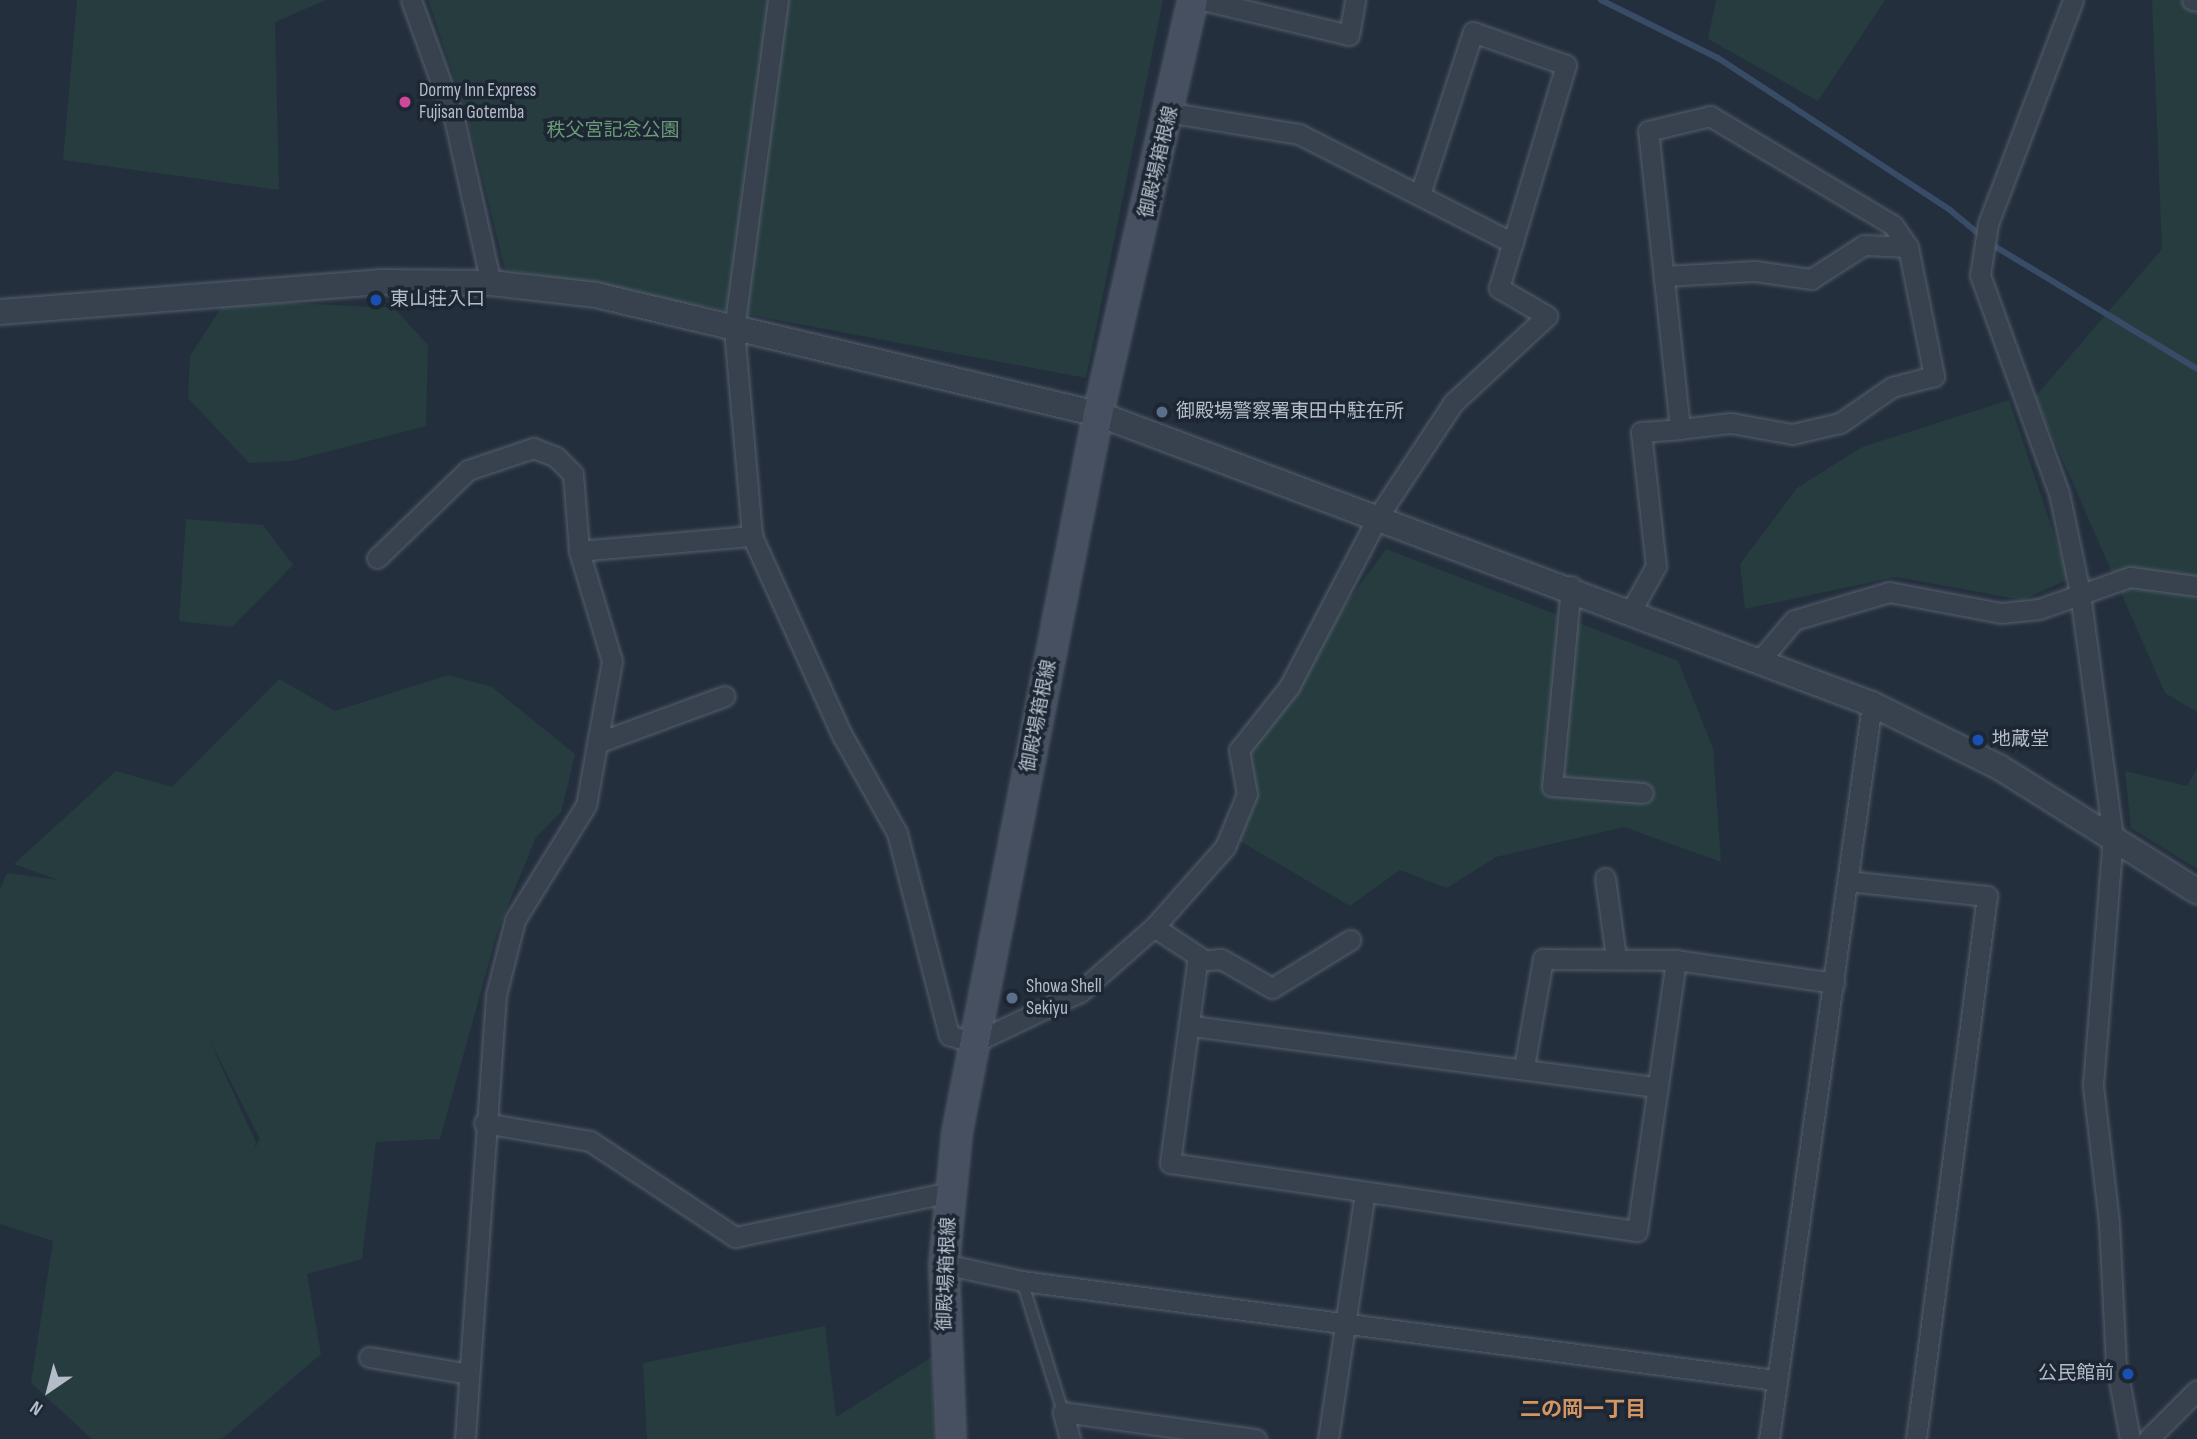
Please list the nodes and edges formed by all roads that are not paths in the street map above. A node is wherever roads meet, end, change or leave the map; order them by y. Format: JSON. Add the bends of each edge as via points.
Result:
{"nodes":[{"id":1,"x":411,"y":0,"type":"edge"},
{"id":2,"x":778,"y":0,"type":"edge"},
{"id":3,"x":1193,"y":0,"type":"edge"},
{"id":4,"x":1203,"y":0,"type":"edge"},
{"id":5,"x":1355,"y":0,"type":"edge"},
{"id":6,"x":2073,"y":0,"type":"edge"},
{"id":7,"x":1171,"y":113,"type":"junction"},
{"id":8,"x":1420,"y":194,"type":"junction"},
{"id":9,"x":1513,"y":243,"type":"junction"},
{"id":10,"x":1908,"y":247,"type":"junction"},
{"id":11,"x":1664,"y":276,"type":"junction"},
{"id":12,"x":491,"y":283,"type":"junction"},
{"id":13,"x":0,"y":312,"type":"edge"},
{"id":14,"x":734,"y":329,"type":"junction"},
{"id":15,"x":1098,"y":414,"type":"junction"},
{"id":16,"x":1680,"y":429,"type":"junction"},
{"id":17,"x":1380,"y":515,"type":"junction"},
{"id":18,"x":752,"y":536,"type":"junction"},
{"id":19,"x":579,"y":551,"type":"junction"},
{"id":20,"x":377,"y":558,"type":"dead end"},
{"id":21,"x":1571,"y":586,"type":"junction"},
{"id":22,"x":2197,"y":586,"type":"edge"},
{"id":23,"x":2080,"y":593,"type":"junction"},
{"id":24,"x":1632,"y":609,"type":"junction"},
{"id":25,"x":1761,"y":659,"type":"junction"},
{"id":26,"x":725,"y":696,"type":"dead end"},
{"id":27,"x":1872,"y":704,"type":"junction"},
{"id":28,"x":597,"y":743,"type":"junction"},
{"id":29,"x":1643,"y":793,"type":"dead end"},
{"id":30,"x":2113,"y":836,"type":"junction"},
{"id":31,"x":1605,"y":878,"type":"dead end"},
{"id":32,"x":1847,"y":881,"type":"junction"},
{"id":33,"x":2197,"y":891,"type":"edge"},
{"id":34,"x":1154,"y":927,"type":"junction"},
{"id":35,"x":1350,"y":940,"type":"dead end"},
{"id":36,"x":1616,"y":957,"type":"junction"},
{"id":37,"x":1676,"y":960,"type":"junction"},
{"id":38,"x":1198,"y":961,"type":"junction"},
{"id":39,"x":1834,"y":983,"type":"junction"},
{"id":40,"x":1192,"y":1026,"type":"junction"},
{"id":41,"x":973,"y":1043,"type":"junction"},
{"id":42,"x":1524,"y":1067,"type":"junction"},
{"id":43,"x":1658,"y":1087,"type":"junction"},
{"id":44,"x":484,"y":1123,"type":"junction"},
{"id":45,"x":951,"y":1192,"type":"junction"},
{"id":46,"x":1365,"y":1192,"type":"junction"},
{"id":47,"x":944,"y":1264,"type":"junction"},
{"id":48,"x":1022,"y":1281,"type":"junction"},
{"id":49,"x":1346,"y":1324,"type":"junction"},
{"id":50,"x":369,"y":1356,"type":"dead end"},
{"id":51,"x":469,"y":1374,"type":"junction"},
{"id":52,"x":1775,"y":1380,"type":"junction"},
{"id":53,"x":2197,"y":1391,"type":"edge"},
{"id":54,"x":1063,"y":1412,"type":"junction"},
{"id":55,"x":465,"y":1439,"type":"edge"},
{"id":56,"x":951,"y":1439,"type":"edge"},
{"id":57,"x":1070,"y":1439,"type":"edge"},
{"id":58,"x":1256,"y":1439,"type":"edge"},
{"id":59,"x":1328,"y":1439,"type":"edge"},
{"id":60,"x":1769,"y":1439,"type":"edge"},
{"id":61,"x":1916,"y":1439,"type":"edge"},
{"id":62,"x":2130,"y":1439,"type":"edge"},
{"id":63,"x":2148,"y":1439,"type":"edge"}],
"edges":[{"from":1,"to":12,"type":"street","via":[[454,118]]},
{"from":2,"to":14,"type":"street"},
{"from":3,"to":7,"type":"main road","name":"御殿場箱根線"},
{"from":4,"to":5,"type":"street","via":[[1349,35]]},
{"from":6,"to":23,"type":"street","via":[[1988,224],[1980,275],[2059,493]]},
{"from":7,"to":8,"type":"street","via":[[1300,134]]},
{"from":7,"to":15,"type":"main road","name":"御殿場箱根線"},
{"from":8,"to":9,"type":"street"},
{"from":8,"to":9,"type":"street","via":[[1473,32],[1566,65]]},
{"from":9,"to":17,"type":"street","via":[[1499,288],[1547,316],[1452,403]]},
{"from":10,"to":11,"type":"street","via":[[1864,245],[1811,279],[1755,271]]},
{"from":10,"to":11,"type":"street","via":[[1893,225],[1710,116],[1648,131]]},
{"from":10,"to":16,"type":"street","via":[[1934,376],[1892,387],[1840,423],[1792,434],[1730,423]]},
{"from":11,"to":16,"type":"street"},
{"from":12,"to":13,"type":"street","via":[[380,282]]},
{"from":12,"to":14,"type":"street","via":[[596,295]]},
{"from":14,"to":15,"type":"street"},
{"from":14,"to":18,"type":"street"},
{"from":15,"to":17,"type":"street"},
{"from":15,"to":41,"type":"main road","name":"御殿場箱根線"},
{"from":16,"to":24,"type":"street","via":[[1641,432],[1656,566]]},
{"from":17,"to":21,"type":"street"},
{"from":17,"to":34,"type":"street","via":[[1289,687],[1240,750],[1247,794],[1225,847]]},
{"from":18,"to":19,"type":"street"},
{"from":18,"to":41,"type":"street","via":[[842,735],[897,834],[949,1035]]},
{"from":19,"to":20,"type":"street","via":[[573,474],[533,448],[468,470]]},
{"from":19,"to":28,"type":"street","via":[[611,661]]},
{"from":21,"to":24,"type":"street"},
{"from":21,"to":29,"type":"street","via":[[1552,786]]},
{"from":22,"to":23,"type":"street","via":[[2130,577]]},
{"from":23,"to":25,"type":"street","via":[[2039,609],[2001,612],[1889,592],[1794,620]]},
{"from":23,"to":30,"type":"street"},
{"from":24,"to":25,"type":"street"},
{"from":25,"to":27,"type":"street"},
{"from":26,"to":28,"type":"street"},
{"from":27,"to":30,"type":"street","via":[[1999,767]]},
{"from":27,"to":32,"type":"street"},
{"from":28,"to":44,"type":"street","via":[[586,805],[515,920],[496,995]]},
{"from":30,"to":33,"type":"street"},
{"from":30,"to":62,"type":"street","via":[[2093,1086],[2109,1223],[2116,1364]]},
{"from":31,"to":36,"type":"street"},
{"from":32,"to":39,"type":"street"},
{"from":32,"to":61,"type":"street","via":[[1987,896]]},
{"from":34,"to":38,"type":"street"},
{"from":34,"to":41,"type":"street","via":[[1080,992]]},
{"from":35,"to":38,"type":"street","via":[[1272,988],[1222,959]]},
{"from":36,"to":37,"type":"street"},
{"from":36,"to":42,"type":"street","via":[[1543,959]]},
{"from":37,"to":39,"type":"street"},
{"from":37,"to":43,"type":"street"},
{"from":38,"to":40,"type":"street"},
{"from":39,"to":52,"type":"street"},
{"from":40,"to":42,"type":"street"},
{"from":40,"to":46,"type":"street","via":[[1170,1163]]},
{"from":41,"to":45,"type":"main road","name":"御殿場箱根線"},
{"from":42,"to":43,"type":"street"},
{"from":43,"to":46,"type":"street","via":[[1637,1231]]},
{"from":44,"to":45,"type":"street","via":[[590,1141],[734,1237]]},
{"from":44,"to":51,"type":"street"},
{"from":45,"to":47,"type":"main road","name":"御殿場箱根線"},
{"from":46,"to":49,"type":"street"},
{"from":47,"to":48,"type":"street"},
{"from":47,"to":56,"type":"main road","name":"御殿場箱根線"},
{"from":48,"to":49,"type":"street"},
{"from":48,"to":54,"type":"lane"},
{"from":49,"to":52,"type":"street"},
{"from":49,"to":59,"type":"street"},
{"from":50,"to":51,"type":"street"},
{"from":51,"to":55,"type":"street"},
{"from":52,"to":60,"type":"street"},
{"from":53,"to":63,"type":"street"},
{"from":54,"to":57,"type":"street"},
{"from":54,"to":58,"type":"street"}]}
